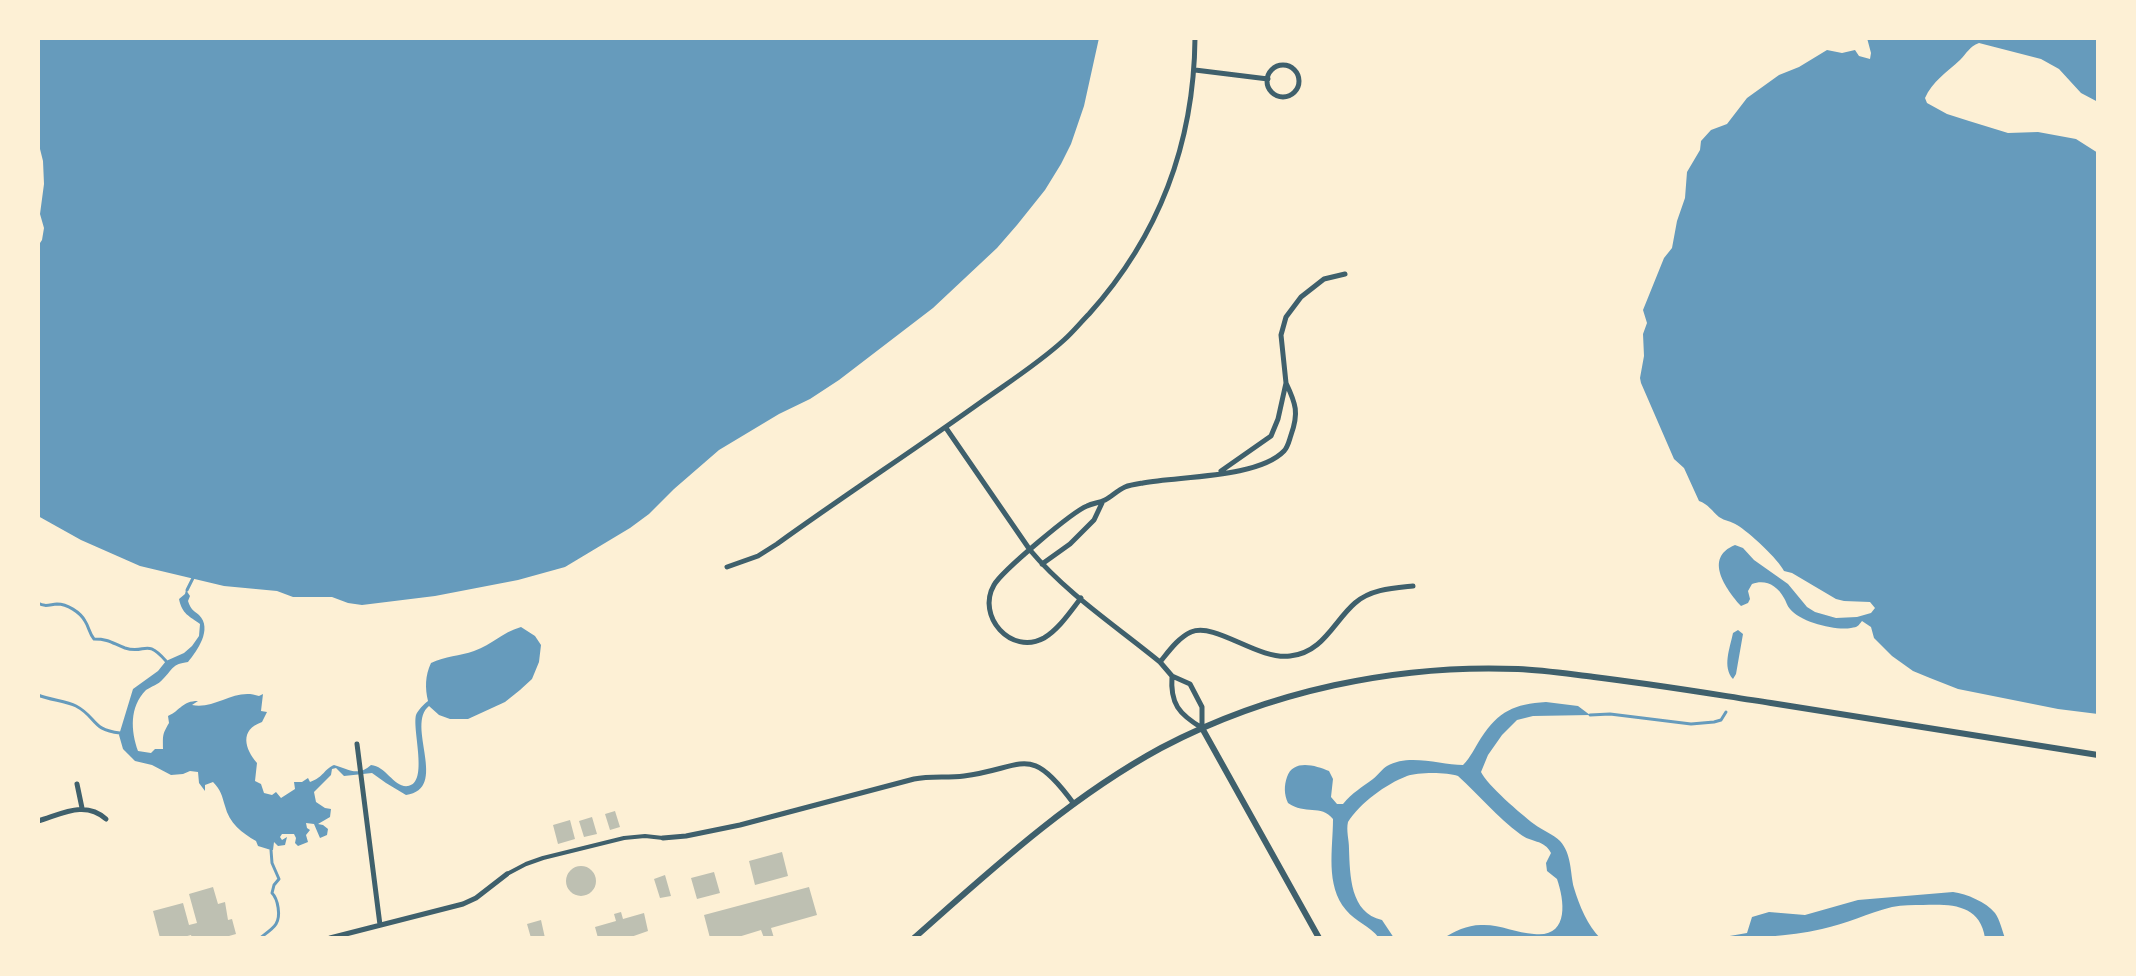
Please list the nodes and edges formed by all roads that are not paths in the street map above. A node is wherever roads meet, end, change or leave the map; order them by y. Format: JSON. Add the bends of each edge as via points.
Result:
{"nodes":[{"id":1,"x":1195,"y":38,"type":"edge"},
{"id":2,"x":1195,"y":70,"type":"junction"},
{"id":3,"x":1268,"y":79,"type":"junction"},
{"id":4,"x":1345,"y":274,"type":"dead end"},
{"id":5,"x":1286,"y":383,"type":"junction"},
{"id":6,"x":946,"y":428,"type":"junction"},
{"id":7,"x":1217,"y":473,"type":"junction"},
{"id":8,"x":1102,"y":502,"type":"junction"},
{"id":9,"x":1030,"y":550,"type":"junction"},
{"id":10,"x":1042,"y":564,"type":"junction"},
{"id":11,"x":727,"y":567,"type":"dead end"},
{"id":12,"x":1413,"y":586,"type":"dead end"},
{"id":13,"x":1081,"y":598,"type":"junction"},
{"id":14,"x":1160,"y":662,"type":"junction"},
{"id":15,"x":1172,"y":676,"type":"junction"},
{"id":16,"x":1202,"y":728,"type":"junction"},
{"id":17,"x":357,"y":744,"type":"dead end"},
{"id":18,"x":2098,"y":755,"type":"edge"},
{"id":19,"x":77,"y":784,"type":"dead end"},
{"id":20,"x":1074,"y":804,"type":"junction"},
{"id":21,"x":82,"y":808,"type":"junction"},
{"id":22,"x":106,"y":819,"type":"dead end"},
{"id":23,"x":38,"y":821,"type":"edge"},
{"id":24,"x":663,"y":838,"type":"joint"},
{"id":25,"x":507,"y":874,"type":"joint"},
{"id":26,"x":380,"y":925,"type":"junction"},
{"id":27,"x":330,"y":938,"type":"edge"},
{"id":28,"x":914,"y":938,"type":"edge"},
{"id":29,"x":1319,"y":938,"type":"edge"}],
"edges":[{"from":1,"to":2,"type":"street"},
{"from":2,"to":3,"type":"street"},
{"from":2,"to":6,"type":"street","via":[[1169,185],[1135,256],[1065,340]]},
{"from":3,"to":3,"type":"street","via":[[1281,96],[1295,91],[1299,82],[1292,68],[1282,65],[1272,69]]},
{"from":4,"to":5,"type":"street","via":[[1324,279],[1286,317],[1281,335]]},
{"from":5,"to":7,"type":"street","via":[[1271,436]]},
{"from":5,"to":7,"type":"street","via":[[1297,419],[1286,449],[1249,469]]},
{"from":6,"to":9,"type":"street"},
{"from":6,"to":11,"type":"street","via":[[777,544]]},
{"from":7,"to":8,"type":"street","via":[[1125,487]]},
{"from":8,"to":9,"type":"street","via":[[1086,506]]},
{"from":8,"to":10,"type":"street","via":[[1094,520]]},
{"from":9,"to":10,"type":"street"},
{"from":9,"to":13,"type":"street","via":[[994,585],[991,613],[998,629],[1021,643],[1042,639]]},
{"from":10,"to":13,"type":"street"},
{"from":12,"to":14,"type":"street","via":[[1366,595],[1328,636],[1295,656],[1259,652],[1208,630],[1192,632]]},
{"from":13,"to":14,"type":"street"},
{"from":14,"to":15,"type":"street"},
{"from":15,"to":16,"type":"street","via":[[1171,694],[1183,717]]},
{"from":15,"to":16,"type":"street","via":[[1190,684],[1202,707]]},
{"from":16,"to":18,"type":"street","via":[[1262,705],[1347,683],[1438,670],[1521,669],[1644,683]]},
{"from":16,"to":20,"type":"street","via":[[1133,764]]},
{"from":16,"to":29,"type":"street"},
{"from":17,"to":26,"type":"street"},
{"from":19,"to":21,"type":"street"},
{"from":20,"to":24,"type":"street","via":[[1041,768],[1024,763],[965,776],[922,777],[710,832]]},
{"from":20,"to":28,"type":"street"},
{"from":21,"to":22,"type":"street"},
{"from":21,"to":23,"type":"street"},
{"from":24,"to":25,"type":"street","via":[[624,838],[543,858]]},
{"from":25,"to":26,"type":"street","via":[[463,904]]},
{"from":26,"to":27,"type":"street"}]}
